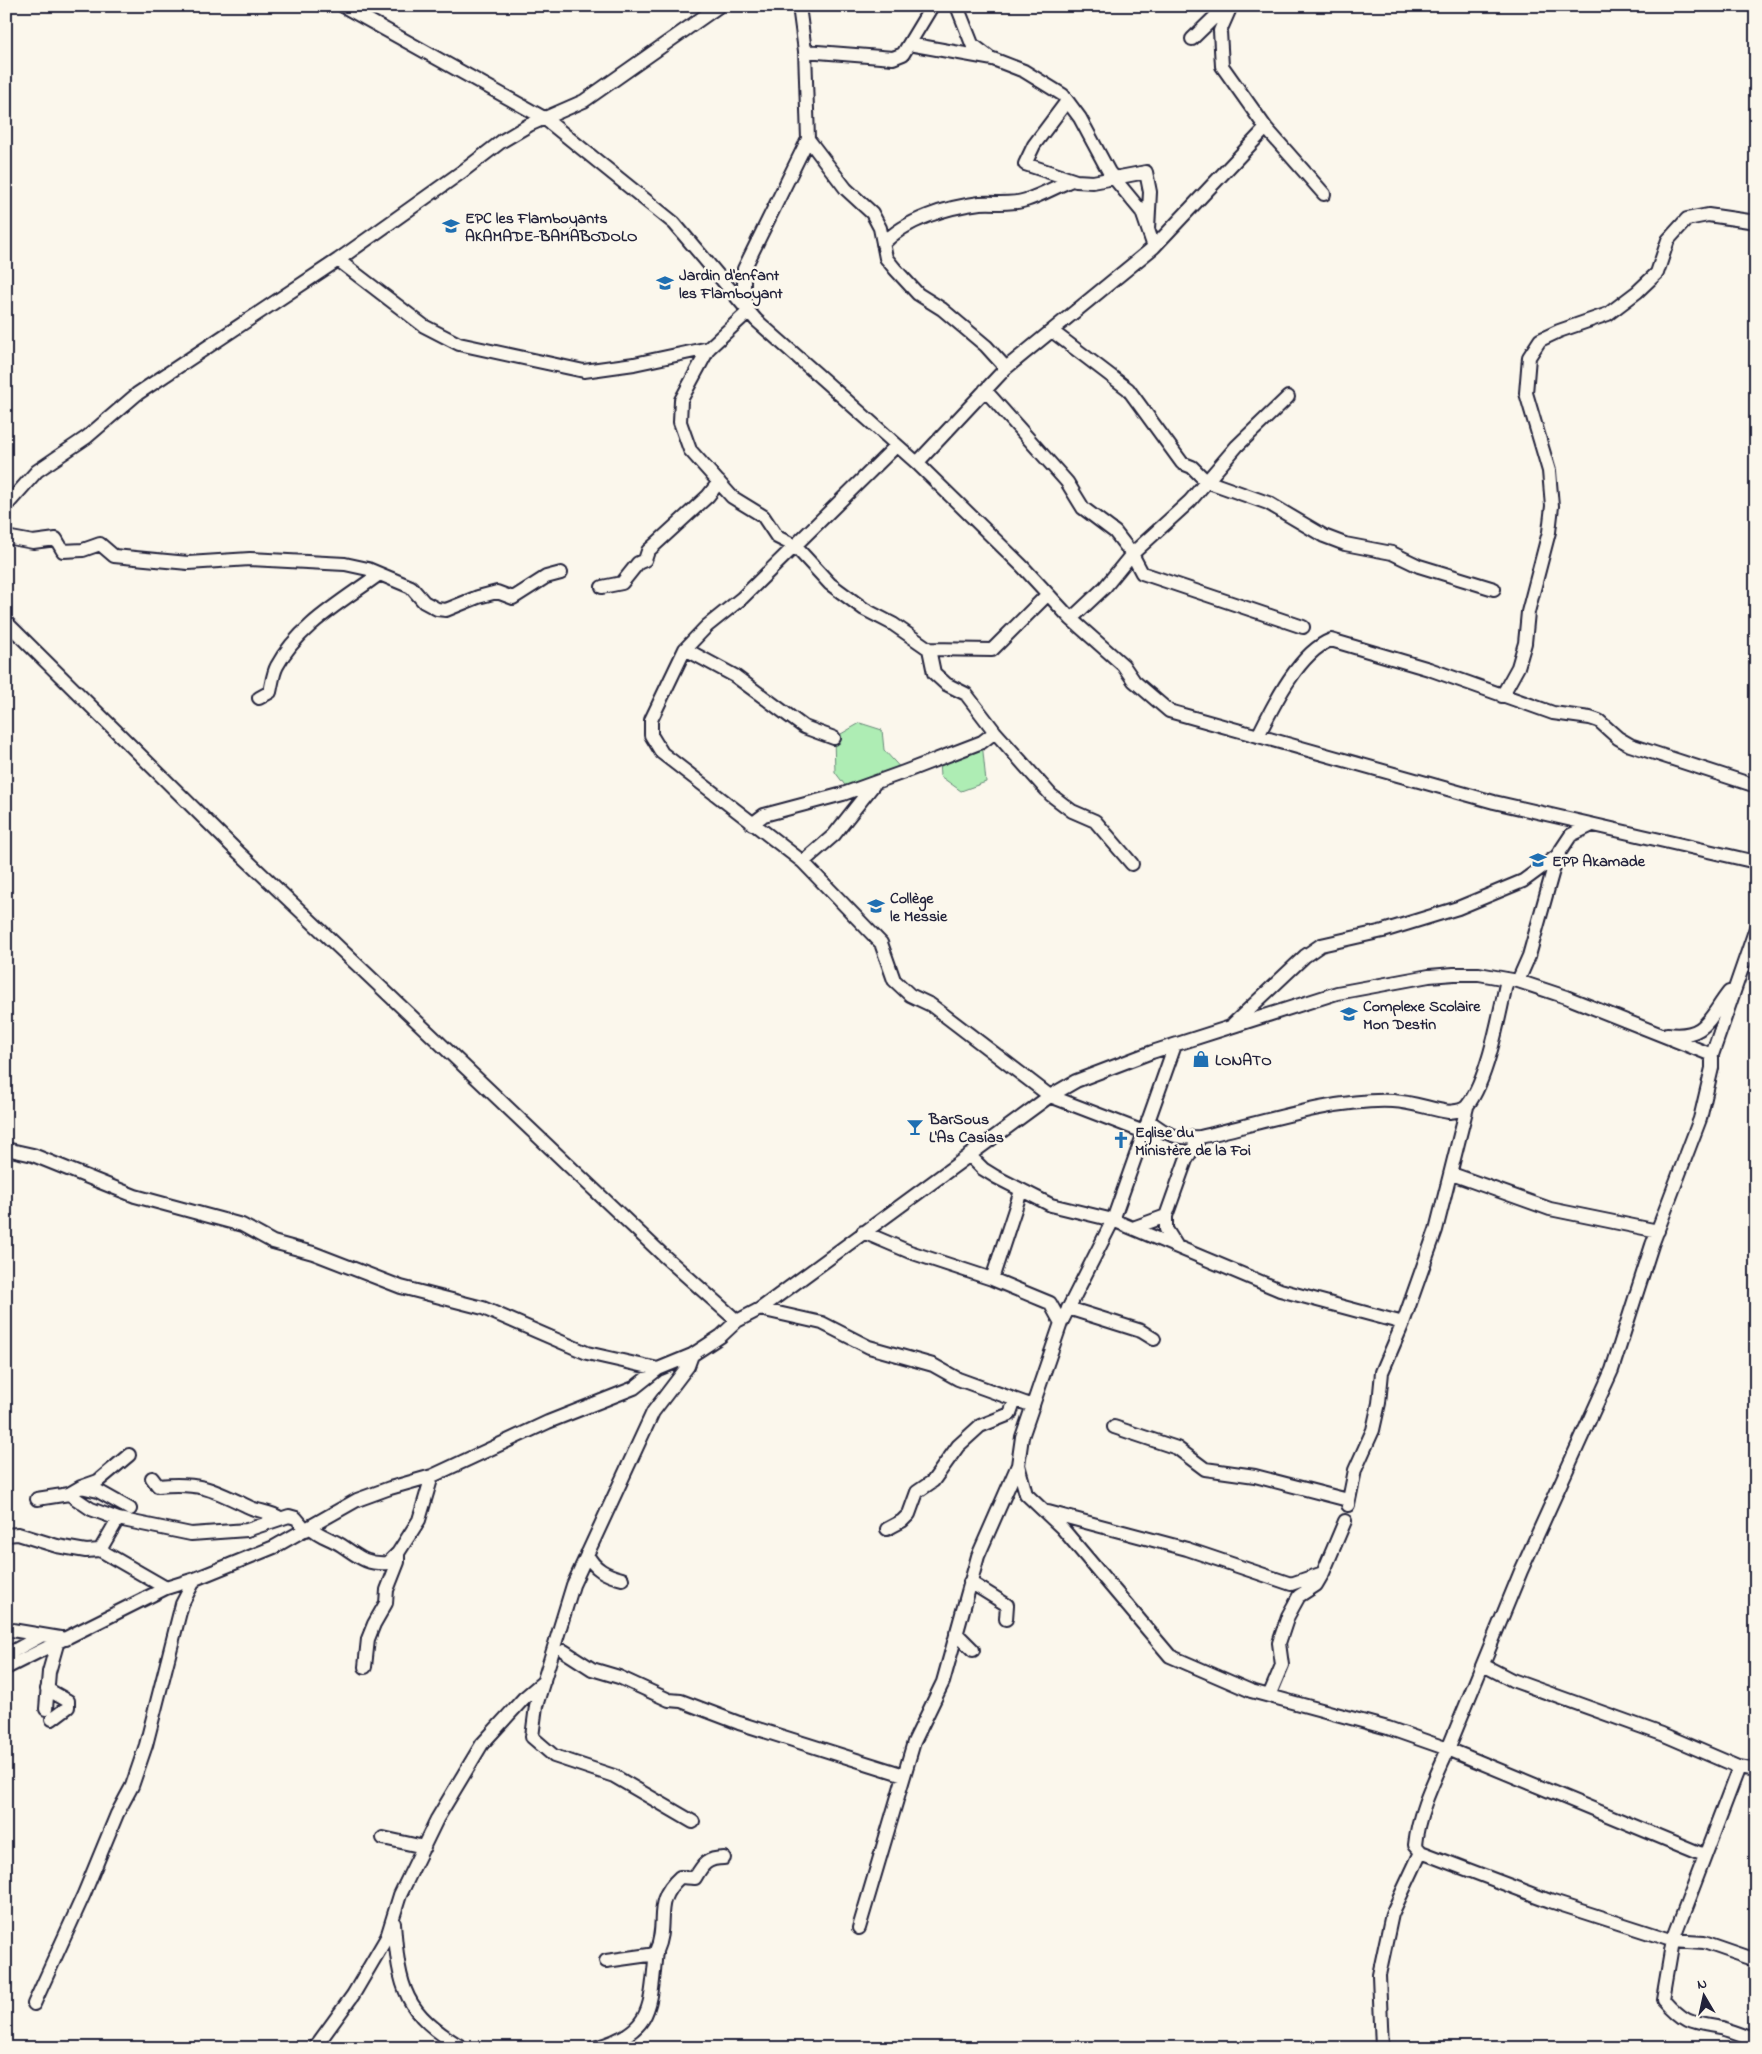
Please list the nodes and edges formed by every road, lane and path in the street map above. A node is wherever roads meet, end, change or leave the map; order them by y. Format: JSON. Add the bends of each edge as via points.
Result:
{"nodes":[{"id":1,"x":343,"y":6,"type":"edge"},
{"id":2,"x":719,"y":6,"type":"edge"},
{"id":3,"x":799,"y":6,"type":"edge"},
{"id":4,"x":932,"y":6,"type":"edge"},
{"id":5,"x":957,"y":6,"type":"edge"},
{"id":6,"x":1226,"y":6,"type":"edge"},
{"id":7,"x":1231,"y":6,"type":"edge"},
{"id":8,"x":1192,"y":39,"type":"dead end"},
{"id":9,"x":909,"y":44,"type":"junction"},
{"id":10,"x":805,"y":50,"type":"junction"},
{"id":11,"x":993,"y":59,"type":"junction"},
{"id":12,"x":1067,"y":101,"type":"junction"},
{"id":13,"x":544,"y":118,"type":"junction"},
{"id":14,"x":1266,"y":128,"type":"junction"},
{"id":15,"x":808,"y":139,"type":"junction"},
{"id":16,"x":1114,"y":178,"type":"junction"},
{"id":17,"x":1072,"y":180,"type":"junction"},
{"id":18,"x":1324,"y":194,"type":"dead end"},
{"id":19,"x":1756,"y":222,"type":"edge"},
{"id":20,"x":1148,"y":231,"type":"junction"},
{"id":21,"x":884,"y":244,"type":"junction"},
{"id":22,"x":1154,"y":247,"type":"junction"},
{"id":23,"x":338,"y":260,"type":"junction"},
{"id":24,"x":748,"y":312,"type":"junction"},
{"id":25,"x":1052,"y":331,"type":"junction"},
{"id":26,"x":709,"y":348,"type":"junction"},
{"id":27,"x":1006,"y":368,"type":"junction"},
{"id":28,"x":985,"y":390,"type":"junction"},
{"id":29,"x":1288,"y":397,"type":"dead end"},
{"id":30,"x":896,"y":446,"type":"junction"},
{"id":31,"x":917,"y":463,"type":"junction"},
{"id":32,"x":1206,"y":481,"type":"junction"},
{"id":33,"x":719,"y":482,"type":"junction"},
{"id":34,"x":6,"y":506,"type":"edge"},
{"id":35,"x":6,"y":537,"type":"edge"},
{"id":36,"x":795,"y":546,"type":"junction"},
{"id":37,"x":1132,"y":554,"type":"junction"},
{"id":38,"x":561,"y":573,"type":"dead end"},
{"id":39,"x":378,"y":575,"type":"junction"},
{"id":40,"x":602,"y":587,"type":"dead end"},
{"id":41,"x":1494,"y":589,"type":"dead end"},
{"id":42,"x":1048,"y":594,"type":"junction"},
{"id":43,"x":1071,"y":619,"type":"junction"},
{"id":44,"x":6,"y":622,"type":"edge"},
{"id":45,"x":1303,"y":627,"type":"dead end"},
{"id":46,"x":685,"y":649,"type":"junction"},
{"id":47,"x":929,"y":649,"type":"junction"},
{"id":48,"x":1502,"y":696,"type":"junction"},
{"id":49,"x":259,"y":698,"type":"dead end"},
{"id":50,"x":995,"y":732,"type":"junction"},
{"id":51,"x":1258,"y":736,"type":"junction"},
{"id":52,"x":834,"y":738,"type":"dead end"},
{"id":53,"x":875,"y":783,"type":"junction"},
{"id":54,"x":1756,"y":786,"type":"edge"},
{"id":55,"x":752,"y":824,"type":"junction"},
{"id":56,"x":1592,"y":825,"type":"junction"},
{"id":57,"x":1557,"y":856,"type":"junction"},
{"id":58,"x":803,"y":862,"type":"junction"},
{"id":59,"x":1756,"y":862,"type":"edge"},
{"id":60,"x":1132,"y":864,"type":"dead end"},
{"id":61,"x":1756,"y":928,"type":"edge"},
{"id":62,"x":1512,"y":980,"type":"junction"},
{"id":63,"x":1735,"y":984,"type":"junction"},
{"id":64,"x":1232,"y":1026,"type":"junction"},
{"id":65,"x":1654,"y":1032,"type":"junction"},
{"id":66,"x":1175,"y":1045,"type":"junction"},
{"id":67,"x":1152,"y":1052,"type":"junction"},
{"id":68,"x":1712,"y":1055,"type":"junction"},
{"id":69,"x":1164,"y":1076,"type":"junction"},
{"id":70,"x":1050,"y":1096,"type":"junction"},
{"id":71,"x":1467,"y":1107,"type":"junction"},
{"id":72,"x":1146,"y":1126,"type":"junction"},
{"id":73,"x":1200,"y":1138,"type":"junction"},
{"id":74,"x":6,"y":1149,"type":"edge"},
{"id":75,"x":969,"y":1155,"type":"junction"},
{"id":76,"x":1452,"y":1174,"type":"junction"},
{"id":77,"x":1021,"y":1191,"type":"junction"},
{"id":78,"x":1166,"y":1216,"type":"junction"},
{"id":79,"x":1113,"y":1220,"type":"junction"},
{"id":80,"x":1133,"y":1228,"type":"junction"},
{"id":81,"x":1658,"y":1231,"type":"junction"},
{"id":82,"x":863,"y":1232,"type":"junction"},
{"id":83,"x":1176,"y":1245,"type":"junction"},
{"id":84,"x":992,"y":1280,"type":"junction"},
{"id":85,"x":1050,"y":1303,"type":"junction"},
{"id":86,"x":1071,"y":1304,"type":"junction"},
{"id":87,"x":760,"y":1309,"type":"junction"},
{"id":88,"x":737,"y":1321,"type":"junction"},
{"id":89,"x":1061,"y":1323,"type":"junction"},
{"id":90,"x":1403,"y":1323,"type":"junction"},
{"id":91,"x":1154,"y":1339,"type":"dead end"},
{"id":92,"x":692,"y":1355,"type":"junction"},
{"id":93,"x":658,"y":1369,"type":"junction"},
{"id":94,"x":1015,"y":1400,"type":"junction"},
{"id":95,"x":1032,"y":1406,"type":"junction"},
{"id":96,"x":1114,"y":1427,"type":"dead end"},
{"id":97,"x":129,"y":1456,"type":"dead end"},
{"id":98,"x":1018,"y":1466,"type":"junction"},
{"id":99,"x":432,"y":1476,"type":"junction"},
{"id":100,"x":152,"y":1478,"type":"dead end"},
{"id":101,"x":81,"y":1487,"type":"junction"},
{"id":102,"x":69,"y":1494,"type":"junction"},
{"id":103,"x":37,"y":1499,"type":"dead end"},
{"id":104,"x":130,"y":1508,"type":"dead end"},
{"id":105,"x":1048,"y":1512,"type":"junction"},
{"id":106,"x":280,"y":1518,"type":"junction"},
{"id":107,"x":118,"y":1519,"type":"junction"},
{"id":108,"x":1345,"y":1521,"type":"dead end"},
{"id":109,"x":308,"y":1528,"type":"junction"},
{"id":110,"x":887,"y":1529,"type":"dead end"},
{"id":111,"x":6,"y":1535,"type":"edge"},
{"id":112,"x":100,"y":1550,"type":"junction"},
{"id":113,"x":398,"y":1553,"type":"junction"},
{"id":114,"x":587,"y":1554,"type":"junction"},
{"id":115,"x":1323,"y":1573,"type":"junction"},
{"id":116,"x":195,"y":1579,"type":"junction"},
{"id":117,"x":622,"y":1579,"type":"dead end"},
{"id":118,"x":970,"y":1582,"type":"junction"},
{"id":119,"x":166,"y":1588,"type":"junction"},
{"id":120,"x":1006,"y":1619,"type":"dead end"},
{"id":121,"x":6,"y":1630,"type":"edge"},
{"id":122,"x":956,"y":1633,"type":"junction"},
{"id":123,"x":41,"y":1636,"type":"junction"},
{"id":124,"x":62,"y":1642,"type":"junction"},
{"id":125,"x":973,"y":1650,"type":"dead end"},
{"id":126,"x":564,"y":1651,"type":"dead end"},
{"id":127,"x":6,"y":1655,"type":"edge"},
{"id":128,"x":1483,"y":1665,"type":"junction"},
{"id":129,"x":365,"y":1667,"type":"dead end"},
{"id":130,"x":6,"y":1668,"type":"edge"},
{"id":131,"x":544,"y":1681,"type":"junction"},
{"id":132,"x":46,"y":1689,"type":"junction"},
{"id":133,"x":1269,"y":1696,"type":"junction"},
{"id":134,"x":1448,"y":1750,"type":"junction"},
{"id":135,"x":1739,"y":1767,"type":"junction"},
{"id":136,"x":1756,"y":1770,"type":"edge"},
{"id":137,"x":904,"y":1775,"type":"junction"},
{"id":138,"x":693,"y":1822,"type":"dead end"},
{"id":139,"x":383,"y":1838,"type":"dead end"},
{"id":140,"x":424,"y":1846,"type":"junction"},
{"id":141,"x":1421,"y":1852,"type":"junction"},
{"id":142,"x":1704,"y":1855,"type":"junction"},
{"id":143,"x":724,"y":1858,"type":"dead end"},
{"id":144,"x":393,"y":1916,"type":"junction"},
{"id":145,"x":859,"y":1928,"type":"dead end"},
{"id":146,"x":1673,"y":1940,"type":"junction"},
{"id":147,"x":656,"y":1954,"type":"junction"},
{"id":148,"x":1756,"y":1960,"type":"edge"},
{"id":149,"x":606,"y":1961,"type":"dead end"},
{"id":150,"x":34,"y":2004,"type":"dead end"},
{"id":151,"x":1756,"y":2040,"type":"edge"},
{"id":152,"x":316,"y":2046,"type":"dead end"},
{"id":153,"x":463,"y":2048,"type":"edge"},
{"id":154,"x":594,"y":2048,"type":"edge"},
{"id":155,"x":1382,"y":2048,"type":"edge"}],
"edges":[{"from":1,"to":13,"type":"street"},
{"from":2,"to":13,"type":"street","via":[[584,101]]},
{"from":3,"to":10,"type":"street"},
{"from":4,"to":9,"type":"street"},
{"from":5,"to":11,"type":"street","via":[[972,44]]},
{"from":6,"to":8,"type":"street"},
{"from":7,"to":14,"type":"street","via":[[1220,31],[1222,66]]},
{"from":9,"to":10,"type":"street","via":[[903,54],[893,58]]},
{"from":9,"to":11,"type":"street"},
{"from":10,"to":15,"type":"street"},
{"from":11,"to":12,"type":"street","via":[[1024,71],[1063,95]]},
{"from":12,"to":16,"type":"street"},
{"from":12,"to":17,"type":"street","via":[[1034,145],[1025,164]]},
{"from":13,"to":23,"type":"street","via":[[502,141]]},
{"from":13,"to":24,"type":"street","via":[[674,223]]},
{"from":14,"to":18,"type":"street"},
{"from":14,"to":22,"type":"street"},
{"from":15,"to":21,"type":"street","via":[[846,189],[872,213]]},
{"from":15,"to":24,"type":"street","via":[[744,269]]},
{"from":16,"to":17,"type":"street","via":[[1093,182]]},
{"from":16,"to":20,"type":"street","via":[[1142,212]]},
{"from":16,"to":20,"type":"street","via":[[1146,172],[1150,192]]},
{"from":17,"to":21,"type":"street","via":[[1026,200],[1008,204],[982,203],[933,214],[892,234]]},
{"from":19,"to":48,"type":"street","via":[[1708,215],[1687,219],[1668,240],[1657,273],[1637,292],[1608,314],[1559,330],[1540,340],[1529,357],[1526,393],[1549,471],[1550,532],[1528,612],[1525,643],[1518,667]]},
{"from":20,"to":22,"type":"street"},
{"from":21,"to":27,"type":"street","via":[[886,258],[918,294],[981,341]]},
{"from":22,"to":25,"type":"street"},
{"from":23,"to":26,"type":"street","via":[[424,326],[465,345],[584,371]]},
{"from":23,"to":34,"type":"street","via":[[137,394],[87,438],[37,471]]},
{"from":24,"to":26,"type":"street"},
{"from":24,"to":30,"type":"street"},
{"from":25,"to":27,"type":"street"},
{"from":25,"to":32,"type":"street","via":[[1128,389],[1182,463],[1192,467]]},
{"from":26,"to":33,"type":"street","via":[[681,400],[680,422],[690,450]]},
{"from":27,"to":28,"type":"street"},
{"from":28,"to":31,"type":"street"},
{"from":28,"to":37,"type":"street","via":[[1067,482],[1083,508],[1115,532]]},
{"from":29,"to":32,"type":"street"},
{"from":30,"to":31,"type":"street"},
{"from":30,"to":36,"type":"street"},
{"from":31,"to":42,"type":"street"},
{"from":32,"to":37,"type":"street","via":[[1190,501]]},
{"from":32,"to":41,"type":"street","via":[[1268,503],[1324,536],[1345,544],[1392,553],[1419,566]]},
{"from":33,"to":36,"type":"street","via":[[732,497],[763,516],[777,537]]},
{"from":33,"to":40,"type":"street","via":[[648,551],[645,560],[638,563],[622,583]]},
{"from":35,"to":39,"type":"street","via":[[33,542],[56,539],[63,551],[83,550],[100,544],[114,556],[188,563],[250,560],[345,564],[368,569]]},
{"from":36,"to":46,"type":"street"},
{"from":36,"to":47,"type":"street","via":[[830,584]]},
{"from":37,"to":43,"type":"street","via":[[1105,587]]},
{"from":37,"to":45,"type":"street","via":[[1142,572]]},
{"from":38,"to":39,"type":"street","via":[[546,576],[513,598],[497,592],[478,596],[446,610],[424,602],[411,588]]},
{"from":39,"to":49,"type":"street","via":[[318,618],[288,648],[276,667],[270,692]]},
{"from":42,"to":43,"type":"street"},
{"from":42,"to":47,"type":"street","via":[[992,650]]},
{"from":43,"to":51,"type":"street","via":[[1123,665],[1134,681],[1170,711]]},
{"from":44,"to":88,"type":"street","via":[[233,847],[663,1255]]},
{"from":46,"to":52,"type":"street","via":[[735,676],[804,727]]},
{"from":46,"to":55,"type":"street","via":[[651,720],[651,734],[662,753]]},
{"from":47,"to":50,"type":"street","via":[[934,673],[946,684],[966,694]]},
{"from":48,"to":51,"type":"street","via":[[1429,669],[1331,640],[1316,648],[1280,692]]},
{"from":48,"to":54,"type":"street","via":[[1566,716],[1599,721],[1630,745]]},
{"from":50,"to":53,"type":"street","via":[[982,742]]},
{"from":50,"to":60,"type":"street","via":[[1051,795],[1072,811],[1095,821]]},
{"from":51,"to":56,"type":"street","via":[[1494,802]]},
{"from":53,"to":55,"type":"street","via":[[764,815]]},
{"from":53,"to":58,"type":"street","via":[[834,835]]},
{"from":55,"to":58,"type":"street"},
{"from":56,"to":57,"type":"street","via":[[1571,835]]},
{"from":56,"to":59,"type":"street"},
{"from":57,"to":62,"type":"street","via":[[1529,956]]},
{"from":57,"to":64,"type":"street","via":[[1523,881],[1458,908],[1383,931],[1321,945],[1305,956]]},
{"from":58,"to":70,"type":"street","via":[[881,943],[894,980]]},
{"from":61,"to":63,"type":"street"},
{"from":62,"to":64,"type":"street","via":[[1480,974],[1429,976],[1337,993]]},
{"from":62,"to":65,"type":"street","via":[[1566,997]]},
{"from":62,"to":71,"type":"street","via":[[1482,1077]]},
{"from":63,"to":65,"type":"street","via":[[1714,1016],[1700,1029],[1683,1034]]},
{"from":63,"to":68,"type":"street"},
{"from":64,"to":66,"type":"street"},
{"from":65,"to":68,"type":"street"},
{"from":66,"to":67,"type":"street"},
{"from":66,"to":69,"type":"street"},
{"from":67,"to":69,"type":"street"},
{"from":67,"to":70,"type":"street","via":[[1076,1081]]},
{"from":68,"to":81,"type":"street","via":[[1700,1119]]},
{"from":69,"to":72,"type":"street"},
{"from":70,"to":72,"type":"street"},
{"from":70,"to":75,"type":"street"},
{"from":71,"to":73,"type":"street","via":[[1449,1112],[1411,1103],[1362,1103],[1327,1108]]},
{"from":71,"to":76,"type":"street"},
{"from":72,"to":73,"type":"street","via":[[1181,1139]]},
{"from":72,"to":79,"type":"street"},
{"from":73,"to":78,"type":"street","via":[[1186,1160]]},
{"from":74,"to":93,"type":"street","via":[[33,1155],[135,1196],[242,1225],[273,1242],[313,1253],[401,1287],[483,1308],[587,1353]]},
{"from":75,"to":77,"type":"street","via":[[983,1169]]},
{"from":75,"to":82,"type":"street"},
{"from":76,"to":81,"type":"street","via":[[1550,1209]]},
{"from":76,"to":90,"type":"street"},
{"from":77,"to":79,"type":"street","via":[[1051,1204]]},
{"from":77,"to":84,"type":"street"},
{"from":78,"to":80,"type":"street"},
{"from":78,"to":83,"type":"street","via":[[1166,1230]]},
{"from":79,"to":80,"type":"street"},
{"from":79,"to":86,"type":"street"},
{"from":80,"to":83,"type":"street"},
{"from":81,"to":128,"type":"street","via":[[1612,1370],[1521,1571]]},
{"from":82,"to":84,"type":"street"},
{"from":82,"to":87,"type":"street"},
{"from":83,"to":90,"type":"street","via":[[1280,1290]]},
{"from":84,"to":85,"type":"street"},
{"from":85,"to":86,"type":"street"},
{"from":85,"to":89,"type":"street"},
{"from":86,"to":89,"type":"street"},
{"from":86,"to":91,"type":"street"},
{"from":87,"to":88,"type":"street"},
{"from":87,"to":94,"type":"street","via":[[822,1324],[869,1347],[932,1365],[958,1379]]},
{"from":88,"to":92,"type":"street"},
{"from":89,"to":95,"type":"street"},
{"from":90,"to":96,"type":"street","via":[[1382,1372],[1372,1430],[1355,1470],[1348,1503],[1255,1476],[1205,1469],[1178,1448]]},
{"from":92,"to":93,"type":"street"},
{"from":92,"to":114,"type":"street","via":[[688,1366],[652,1412]]},
{"from":93,"to":99,"type":"street","via":[[634,1388],[548,1422]]},
{"from":94,"to":95,"type":"street"},
{"from":94,"to":110,"type":"street","via":[[1010,1414],[980,1426],[958,1446],[932,1481],[917,1492],[910,1514]]},
{"from":95,"to":98,"type":"street","via":[[1022,1437]]},
{"from":97,"to":101,"type":"street","via":[[102,1479]]},
{"from":98,"to":105,"type":"street","via":[[1026,1494]]},
{"from":98,"to":118,"type":"street","via":[[978,1556]]},
{"from":99,"to":109,"type":"street","via":[[358,1500]]},
{"from":99,"to":113,"type":"street","via":[[419,1520]]},
{"from":100,"to":106,"type":"street","via":[[158,1486],[184,1483],[202,1486],[230,1496],[248,1507],[272,1512]]},
{"from":101,"to":102,"type":"street"},
{"from":101,"to":104,"type":"street","via":[[98,1491]]},
{"from":102,"to":103,"type":"street"},
{"from":102,"to":107,"type":"street","via":[[91,1509]]},
{"from":105,"to":115,"type":"street","via":[[1187,1549],[1291,1584]]},
{"from":105,"to":133,"type":"street","via":[[1170,1656]]},
{"from":106,"to":107,"type":"street","via":[[247,1530],[191,1534]]},
{"from":106,"to":109,"type":"street","via":[[296,1518]]},
{"from":107,"to":112,"type":"street"},
{"from":108,"to":115,"type":"street"},
{"from":109,"to":113,"type":"street","via":[[354,1556],[377,1564],[388,1563]]},
{"from":109,"to":116,"type":"street","via":[[257,1554]]},
{"from":111,"to":112,"type":"street","via":[[18,1534],[86,1551]]},
{"from":112,"to":119,"type":"street"},
{"from":113,"to":129,"type":"street","via":[[386,1603],[368,1639]]},
{"from":114,"to":117,"type":"street","via":[[592,1564],[608,1575]]},
{"from":114,"to":131,"type":"street","via":[[573,1586]]},
{"from":115,"to":133,"type":"street","via":[[1316,1585],[1299,1596],[1288,1616],[1279,1643],[1282,1665]]},
{"from":116,"to":119,"type":"street"},
{"from":116,"to":150,"type":"street","via":[[182,1604],[155,1690],[146,1745],[132,1786]]},
{"from":118,"to":120,"type":"street","via":[[1008,1605]]},
{"from":118,"to":122,"type":"street"},
{"from":119,"to":124,"type":"street"},
{"from":121,"to":123,"type":"street"},
{"from":122,"to":125,"type":"street"},
{"from":122,"to":137,"type":"street","via":[[943,1682],[914,1742]]},
{"from":123,"to":124,"type":"street"},
{"from":123,"to":127,"type":"street"},
{"from":124,"to":130,"type":"street"},
{"from":124,"to":132,"type":"street"},
{"from":126,"to":137,"type":"street","via":[[592,1669],[619,1677],[668,1700],[681,1701],[739,1723]]},
{"from":128,"to":134,"type":"street"},
{"from":128,"to":135,"type":"street","via":[[1512,1680],[1662,1734]]},
{"from":131,"to":138,"type":"street","via":[[536,1706],[532,1737],[554,1756],[614,1776]]},
{"from":131,"to":140,"type":"street","via":[[482,1744],[436,1819]]},
{"from":132,"to":132,"type":"street","via":[[68,1701],[68,1708],[49,1714]]},
{"from":133,"to":134,"type":"street","via":[[1388,1728]]},
{"from":134,"to":141,"type":"street","via":[[1416,1836],[1415,1845]]},
{"from":134,"to":142,"type":"street"},
{"from":135,"to":136,"type":"street"},
{"from":135,"to":142,"type":"street"},
{"from":137,"to":145,"type":"street"},
{"from":139,"to":140,"type":"street"},
{"from":140,"to":144,"type":"street"},
{"from":141,"to":146,"type":"street","via":[[1550,1901]]},
{"from":141,"to":155,"type":"street","via":[[1392,1914],[1379,1975]]},
{"from":142,"to":146,"type":"street"},
{"from":143,"to":147,"type":"street","via":[[704,1862],[695,1878],[680,1877],[670,1886],[661,1902],[663,1915]]},
{"from":144,"to":152,"type":"street","via":[[386,1937],[353,1995]]},
{"from":144,"to":153,"type":"street","via":[[402,1985],[413,2009],[440,2034]]},
{"from":146,"to":148,"type":"street","via":[[1704,1942]]},
{"from":146,"to":151,"type":"street","via":[[1663,1999],[1676,2015],[1700,2026],[1722,2028]]},
{"from":147,"to":149,"type":"street"},
{"from":147,"to":154,"type":"street","via":[[650,2008],[633,2032]]}]}
